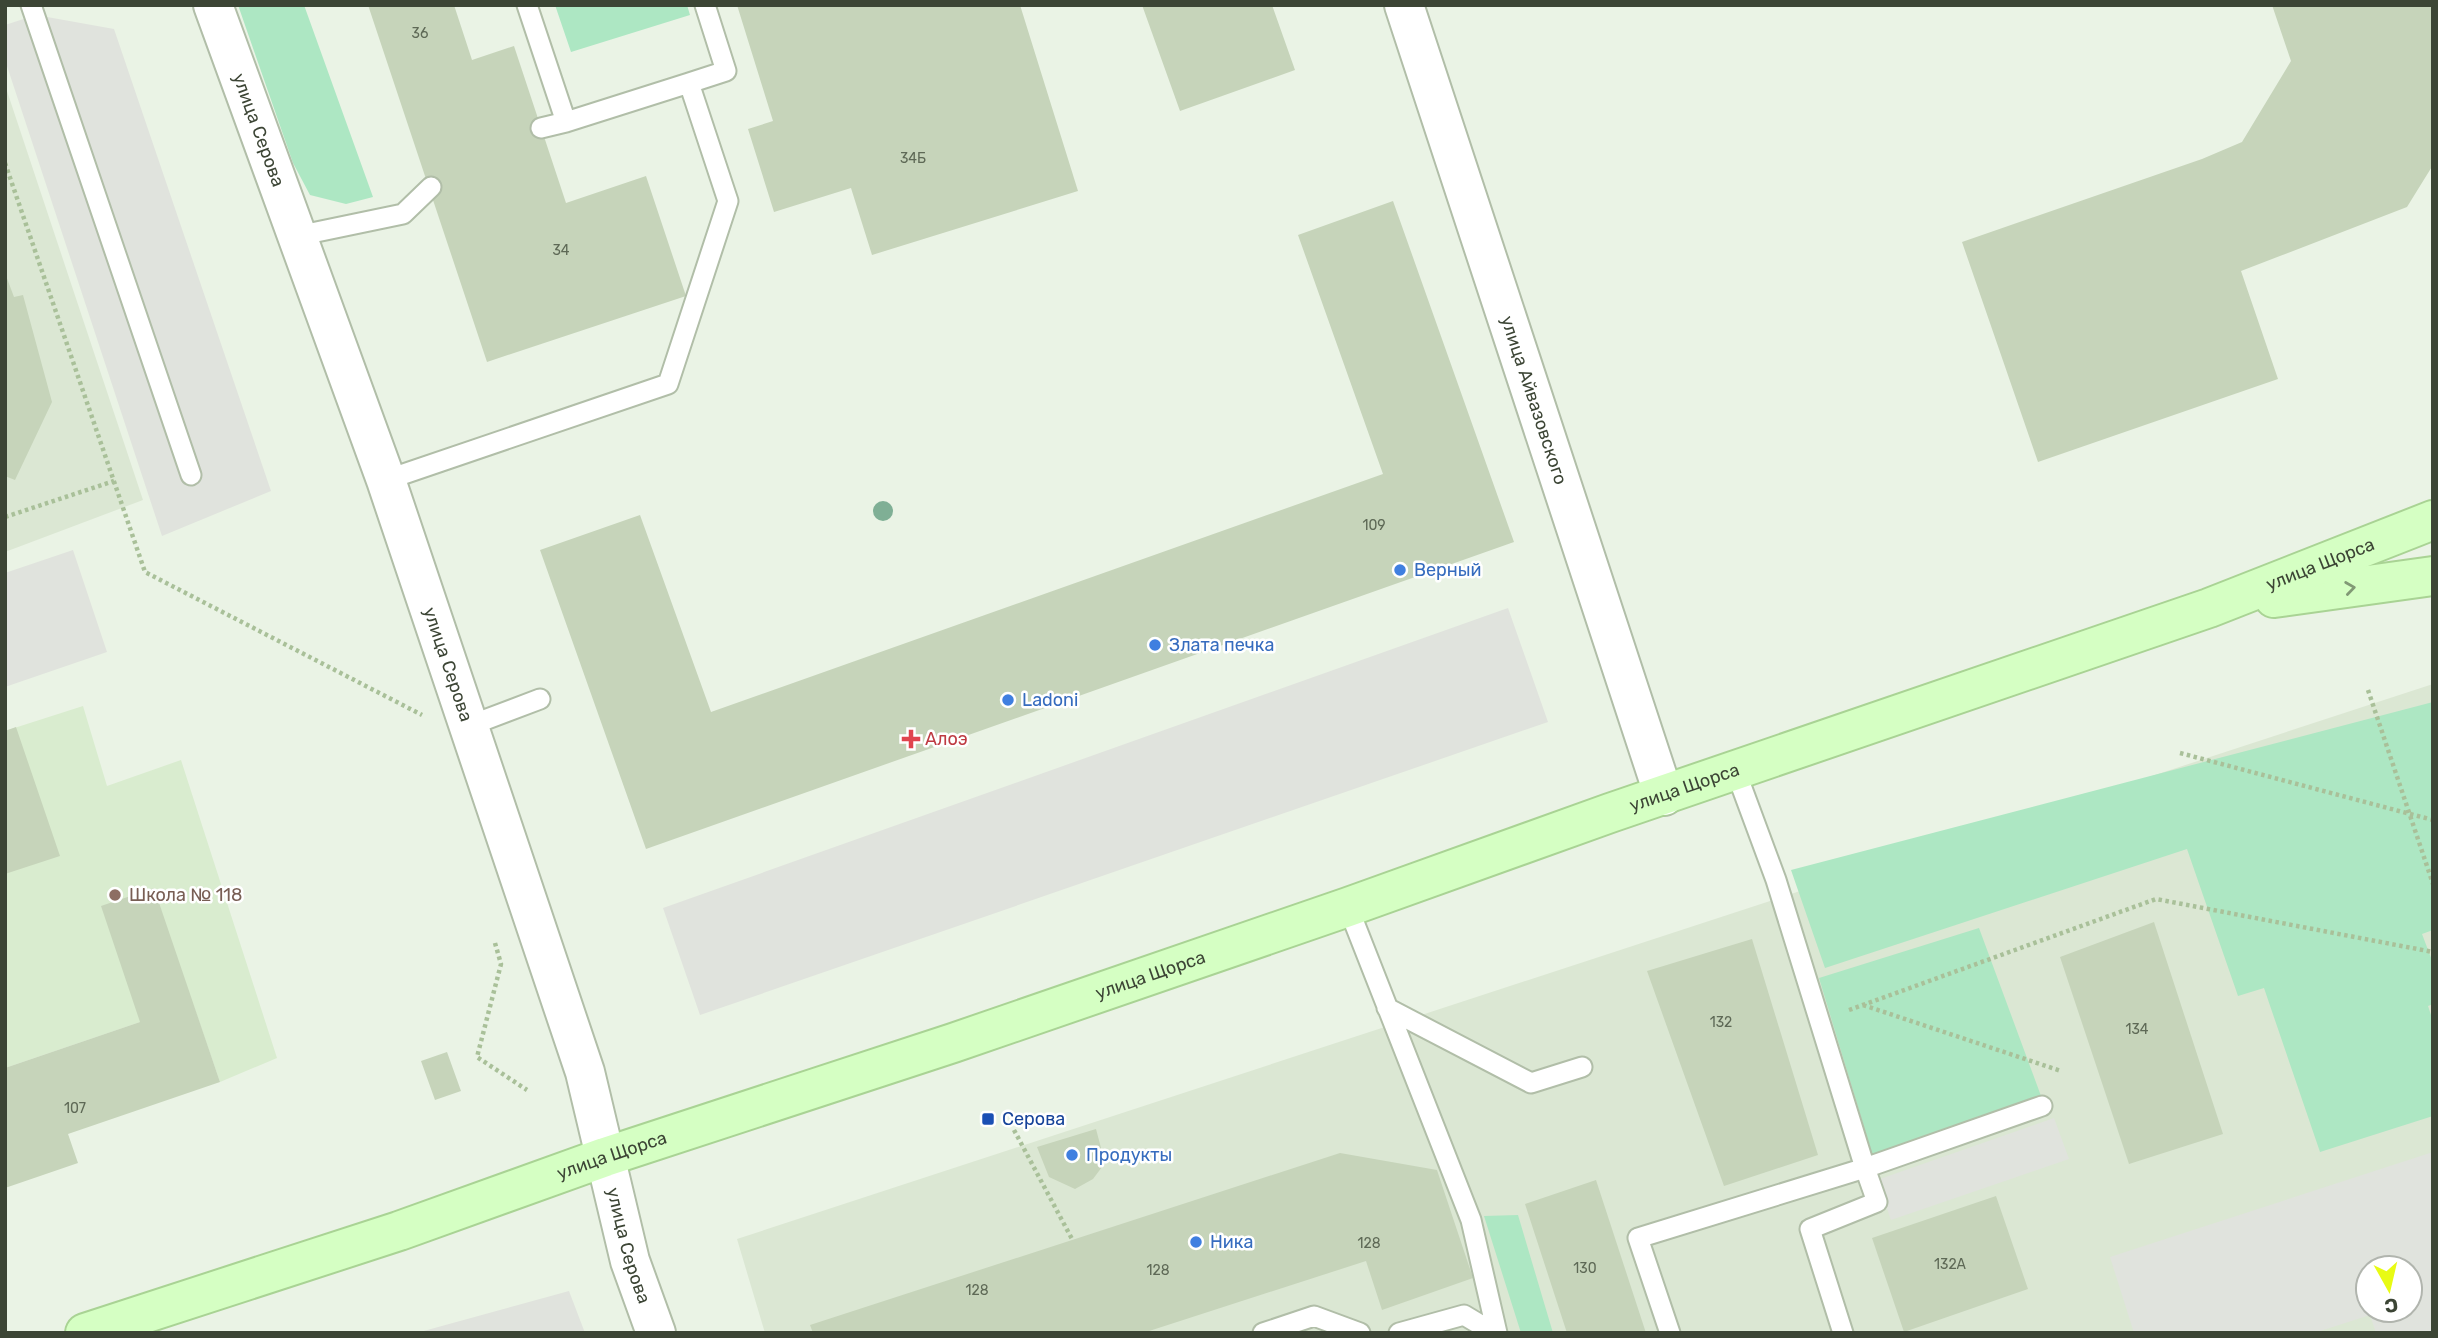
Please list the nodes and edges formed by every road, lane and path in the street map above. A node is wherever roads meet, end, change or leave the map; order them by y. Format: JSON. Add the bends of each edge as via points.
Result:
{"nodes":[{"id":1,"x":31,"y":5,"type":"edge"},
{"id":2,"x":213,"y":5,"type":"edge"},
{"id":3,"x":527,"y":5,"type":"edge"},
{"id":4,"x":705,"y":5,"type":"edge"},
{"id":5,"x":1404,"y":5,"type":"edge"},
{"id":6,"x":689,"y":83,"type":"junction"},
{"id":7,"x":566,"y":121,"type":"junction"},
{"id":8,"x":541,"y":128,"type":"dead end"},
{"id":9,"x":5,"y":163,"type":"edge"},
{"id":10,"x":431,"y":187,"type":"dead end"},
{"id":11,"x":297,"y":236,"type":"junction"},
{"id":12,"x":191,"y":475,"type":"dead end"},
{"id":13,"x":386,"y":480,"type":"junction"},
{"id":14,"x":114,"y":481,"type":"junction"},
{"id":15,"x":5,"y":517,"type":"edge"},
{"id":16,"x":2433,"y":520,"type":"edge"},
{"id":17,"x":2433,"y":576,"type":"edge"},
{"id":18,"x":2209,"y":608,"type":"junction"},
{"id":19,"x":2368,"y":690,"type":"dead end"},
{"id":20,"x":540,"y":699,"type":"dead end"},
{"id":21,"x":466,"y":727,"type":"junction"},
{"id":22,"x":427,"y":729,"type":"dead end"},
{"id":23,"x":2180,"y":753,"type":"dead end"},
{"id":24,"x":1736,"y":772,"type":"junction"},
{"id":25,"x":1664,"y":796,"type":"junction"},
{"id":26,"x":2409,"y":815,"type":"junction"},
{"id":27,"x":2433,"y":820,"type":"edge"},
{"id":28,"x":2433,"y":884,"type":"edge"},
{"id":29,"x":1348,"y":906,"type":"junction"},
{"id":30,"x":493,"y":937,"type":"dead end"},
{"id":31,"x":2433,"y":952,"type":"edge"},
{"id":32,"x":1863,"y":1005,"type":"junction"},
{"id":33,"x":1387,"y":1008,"type":"junction"},
{"id":34,"x":1838,"y":1014,"type":"dead end"},
{"id":35,"x":1582,"y":1067,"type":"dead end"},
{"id":36,"x":2061,"y":1071,"type":"dead end"},
{"id":37,"x":527,"y":1090,"type":"dead end"},
{"id":38,"x":2042,"y":1106,"type":"dead end"},
{"id":39,"x":1014,"y":1130,"type":"dead end"},
{"id":40,"x":605,"y":1157,"type":"junction"},
{"id":41,"x":1865,"y":1168,"type":"junction"},
{"id":42,"x":1072,"y":1239,"type":"dead end"},
{"id":43,"x":85,"y":1333,"type":"edge"},
{"id":44,"x":656,"y":1333,"type":"edge"},
{"id":45,"x":1263,"y":1333,"type":"edge"},
{"id":46,"x":1360,"y":1333,"type":"edge"},
{"id":47,"x":1399,"y":1333,"type":"edge"},
{"id":48,"x":1496,"y":1333,"type":"edge"},
{"id":49,"x":1670,"y":1333,"type":"edge"},
{"id":50,"x":1843,"y":1333,"type":"edge"}],
"edges":[{"from":1,"to":12,"type":"lane"},
{"from":2,"to":11,"type":"street","name":"улица Серова"},
{"from":3,"to":7,"type":"lane"},
{"from":4,"to":6,"type":"lane","via":[[726,71]]},
{"from":5,"to":25,"type":"street","name":"улица Айвазовского"},
{"from":6,"to":7,"type":"lane"},
{"from":6,"to":13,"type":"lane","via":[[728,201],[668,384]]},
{"from":7,"to":8,"type":"lane"},
{"from":9,"to":14,"type":"path"},
{"from":10,"to":11,"type":"lane","via":[[403,214]]},
{"from":11,"to":13,"type":"street","name":"улица Серова"},
{"from":13,"to":21,"type":"street","name":"улица Серова"},
{"from":14,"to":15,"type":"path"},
{"from":14,"to":22,"type":"path","via":[[145,572],[423,716]]},
{"from":16,"to":18,"type":"main road","name":"улица Щорса"},
{"from":18,"to":17,"type":"main road","name":"улица Щорса","one_way":true},
{"from":18,"to":24,"type":"main road","name":"улица Щорса"},
{"from":19,"to":26,"type":"path"},
{"from":20,"to":21,"type":"lane"},
{"from":21,"to":40,"type":"street","name":"улица Серова","via":[[585,1072]]},
{"from":23,"to":26,"type":"path"},
{"from":24,"to":25,"type":"main road","name":"улица Щорса"},
{"from":24,"to":41,"type":"lane","via":[[1776,880]]},
{"from":25,"to":29,"type":"main road","name":"улица Щорса"},
{"from":26,"to":27,"type":"path"},
{"from":26,"to":28,"type":"path"},
{"from":29,"to":33,"type":"lane"},
{"from":29,"to":40,"type":"main road","name":"улица Щорса"},
{"from":30,"to":37,"type":"path","via":[[501,964],[477,1057]]},
{"from":31,"to":32,"type":"path","via":[[2156,899]]},
{"from":32,"to":34,"type":"path"},
{"from":32,"to":36,"type":"path"},
{"from":33,"to":35,"type":"lane","via":[[1531,1083]]},
{"from":33,"to":48,"type":"lane","via":[[1471,1220]]},
{"from":38,"to":41,"type":"lane"},
{"from":39,"to":42,"type":"path"},
{"from":40,"to":43,"type":"main road","name":"улица Щорса","via":[[399,1231]]},
{"from":40,"to":44,"type":"street","name":"улица Серова","via":[[630,1261]]},
{"from":41,"to":49,"type":"lane","via":[[1638,1238]]},
{"from":41,"to":50,"type":"lane","via":[[1877,1202],[1810,1229]]},
{"from":45,"to":46,"type":"lane","via":[[1314,1317]]},
{"from":47,"to":48,"type":"lane","via":[[1464,1315]]}]}
